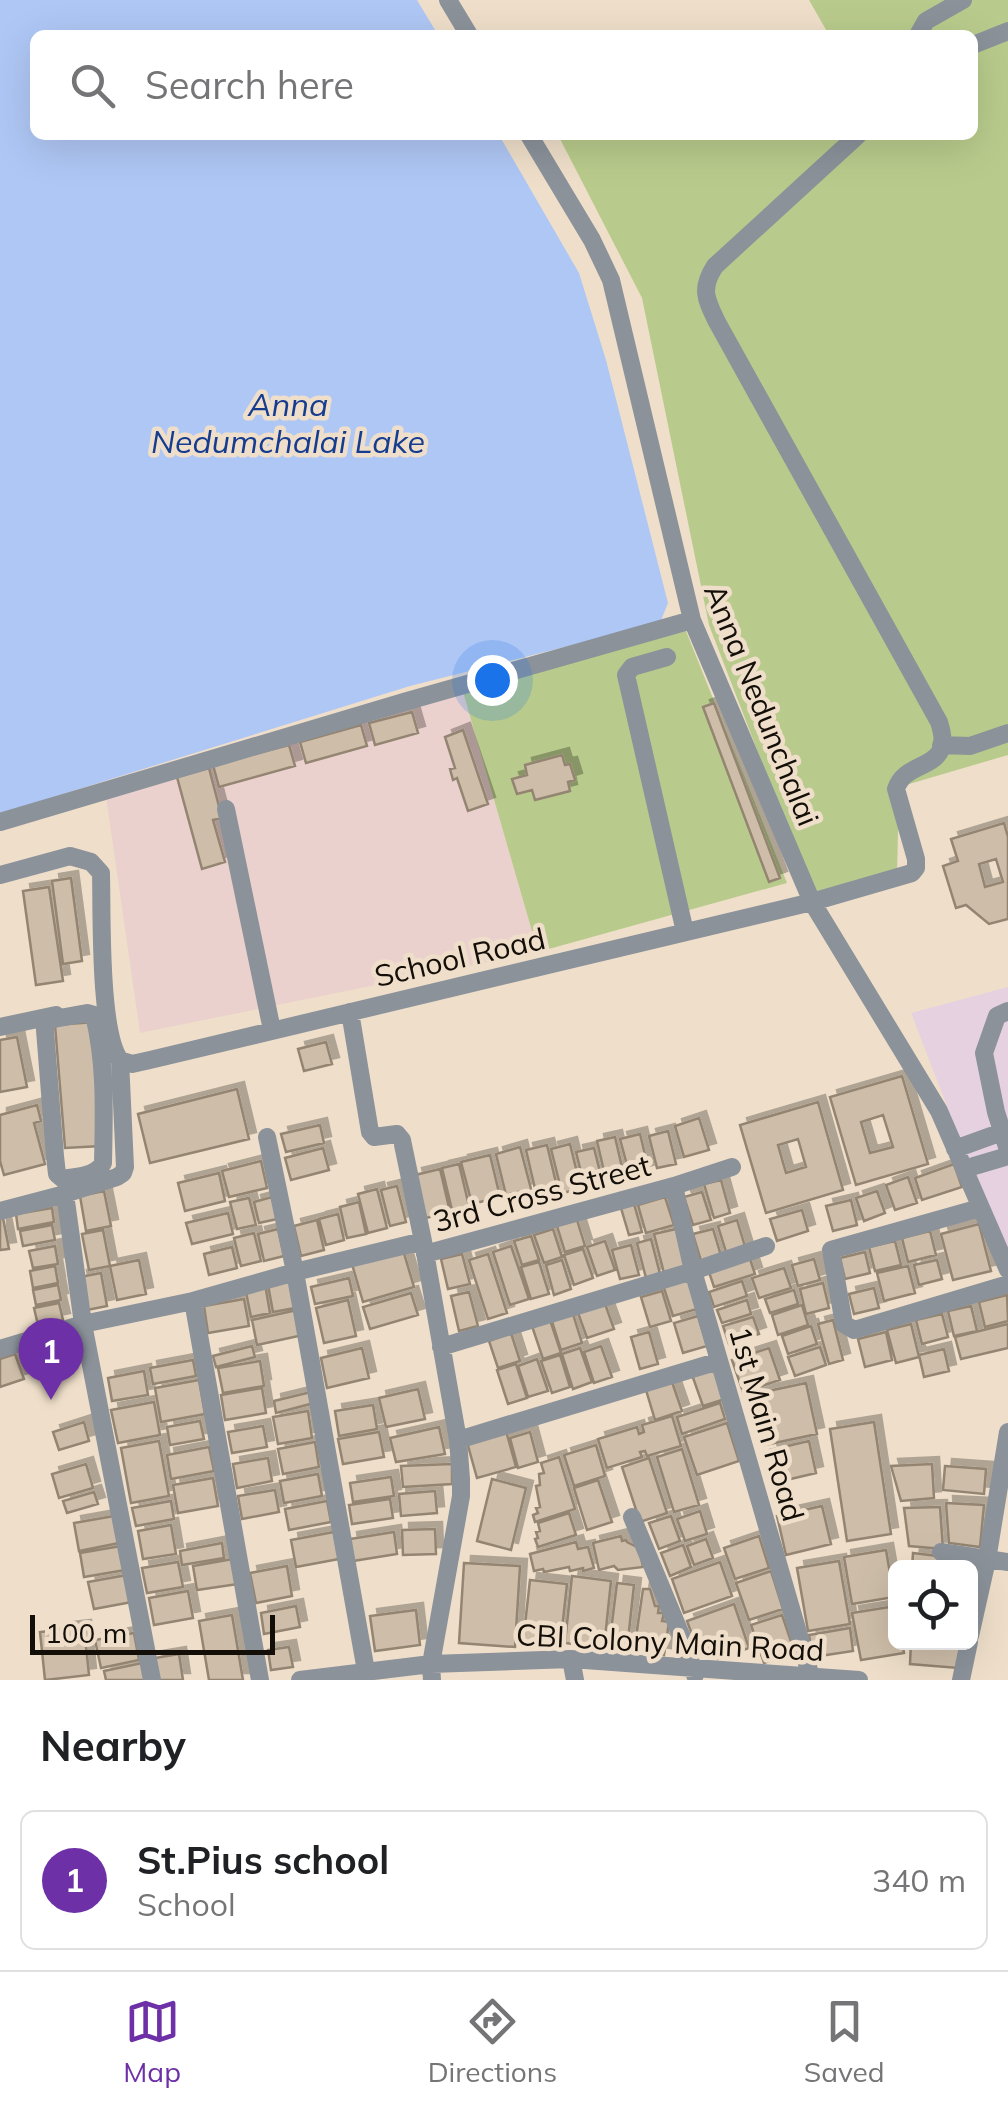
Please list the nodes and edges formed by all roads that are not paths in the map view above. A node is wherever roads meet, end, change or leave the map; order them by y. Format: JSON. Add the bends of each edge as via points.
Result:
{"nodes":[{"id":1,"x":448,"y":0,"type":"edge"},
{"id":2,"x":963,"y":0,"type":"edge"},
{"id":3,"x":466,"y":30,"type":"edge"},
{"id":4,"x":921,"y":30,"type":"edge"},
{"id":5,"x":1008,"y":31,"type":"edge"},
{"id":6,"x":978,"y":42,"type":"edge"},
{"id":7,"x":532,"y":140,"type":"edge"},
{"id":8,"x":853,"y":140,"type":"edge"},
{"id":9,"x":692,"y":620,"type":"junction"},
{"id":10,"x":666,"y":657,"type":"dead end"},
{"id":11,"x":1008,"y":733,"type":"edge"},
{"id":12,"x":941,"y":746,"type":"junction"},
{"id":13,"x":226,"y":809,"type":"dead end"},
{"id":14,"x":0,"y":822,"type":"edge"},
{"id":15,"x":0,"y":875,"type":"edge"},
{"id":16,"x":812,"y":902,"type":"junction"},
{"id":17,"x":685,"y":932,"type":"junction"},
{"id":18,"x":106,"y":1004,"type":"junction"},
{"id":19,"x":1008,"y":1011,"type":"edge"},
{"id":20,"x":350,"y":1012,"type":"junction"},
{"id":21,"x":0,"y":1027,"type":"edge"},
{"id":22,"x":272,"y":1030,"type":"junction"},
{"id":23,"x":113,"y":1072,"type":"junction"},
{"id":24,"x":267,"y":1137,"type":"dead end"},
{"id":25,"x":1006,"y":1146,"type":"edge"},
{"id":26,"x":955,"y":1149,"type":"junction"},
{"id":27,"x":732,"y":1167,"type":"dead end"},
{"id":28,"x":964,"y":1169,"type":"junction"},
{"id":29,"x":674,"y":1186,"type":"junction"},
{"id":30,"x":65,"y":1194,"type":"junction"},
{"id":31,"x":980,"y":1208,"type":"junction"},
{"id":32,"x":0,"y":1211,"type":"edge"},
{"id":33,"x":766,"y":1246,"type":"dead end"},
{"id":34,"x":424,"y":1248,"type":"junction"},
{"id":35,"x":1008,"y":1270,"type":"edge"},
{"id":36,"x":693,"y":1271,"type":"junction"},
{"id":37,"x":294,"y":1272,"type":"junction"},
{"id":38,"x":1008,"y":1284,"type":"edge"},
{"id":39,"x":193,"y":1300,"type":"junction"},
{"id":40,"x":83,"y":1324,"type":"junction"},
{"id":41,"x":441,"y":1347,"type":"junction"},
{"id":42,"x":0,"y":1349,"type":"edge"},
{"id":43,"x":720,"y":1360,"type":"junction"},
{"id":44,"x":1008,"y":1432,"type":"edge"},
{"id":45,"x":458,"y":1440,"type":"junction"},
{"id":46,"x":1005,"y":1462,"type":"edge"},
{"id":47,"x":632,"y":1517,"type":"dead end"},
{"id":48,"x":941,"y":1552,"type":"dead end"},
{"id":49,"x":987,"y":1560,"type":"junction"},
{"id":50,"x":1008,"y":1562,"type":"edge"},
{"id":51,"x":978,"y":1602,"type":"edge"},
{"id":52,"x":968,"y":1650,"type":"edge"},
{"id":53,"x":571,"y":1659,"type":"junction"},
{"id":54,"x":431,"y":1672,"type":"edge"},
{"id":55,"x":373,"y":1674,"type":"edge"},
{"id":56,"x":694,"y":1674,"type":"edge"},
{"id":57,"x":811,"y":1677,"type":"junction"},
{"id":58,"x":152,"y":1680,"type":"edge"},
{"id":59,"x":260,"y":1680,"type":"edge"},
{"id":60,"x":300,"y":1680,"type":"edge"},
{"id":61,"x":575,"y":1680,"type":"edge"},
{"id":62,"x":859,"y":1680,"type":"edge"},
{"id":63,"x":961,"y":1680,"type":"edge"}],
"edges":[{"from":1,"to":3,"type":"street"},
{"from":2,"to":4,"type":"street"},
{"from":5,"to":6,"type":"street"},
{"from":7,"to":9,"type":"street","name":"Anna Nedunchalai","via":[[607,269]]},
{"from":8,"to":12,"type":"street","via":[[714,266],[706,293],[939,722]]},
{"from":9,"to":14,"type":"street"},
{"from":9,"to":16,"type":"street","name":"Anna Nedunchalai"},
{"from":10,"to":17,"type":"street","via":[[626,675]]},
{"from":11,"to":12,"type":"street","via":[[970,746]]},
{"from":12,"to":16,"type":"street","name":"School Road","via":[[934,760],[897,783],[916,859],[912,873]]},
{"from":13,"to":22,"type":"street"},
{"from":15,"to":18,"type":"street","via":[[70,856],[91,862],[101,874]]},
{"from":16,"to":17,"type":"street","name":"School Road"},
{"from":16,"to":26,"type":"street","name":"Anna Nedunchalai"},
{"from":17,"to":20,"type":"street","name":"School Road"},
{"from":18,"to":21,"type":"street"},
{"from":18,"to":23,"type":"street"},
{"from":19,"to":25,"type":"street","via":[[997,1016],[984,1053]]},
{"from":20,"to":22,"type":"street","name":"School Road"},
{"from":20,"to":34,"type":"street","via":[[370,1132],[402,1137]]},
{"from":22,"to":23,"type":"street","name":"School Road"},
{"from":23,"to":23,"type":"street","via":[[104,1162],[91,1174],[63,1178],[55,1156],[46,1023],[94,1015]]},
{"from":23,"to":30,"type":"street","via":[[123,1173]]},
{"from":24,"to":37,"type":"street"},
{"from":25,"to":26,"type":"street"},
{"from":25,"to":28,"type":"street"},
{"from":26,"to":28,"type":"street","name":"Anna Nedunchalai"},
{"from":27,"to":29,"type":"street","name":"3rd Cross Street"},
{"from":28,"to":31,"type":"street","name":"Anna Nedunchalai"},
{"from":29,"to":34,"type":"street","name":"3rd Cross Street"},
{"from":29,"to":36,"type":"street","name":"1st Main Road"},
{"from":30,"to":32,"type":"street"},
{"from":30,"to":40,"type":"street"},
{"from":31,"to":35,"type":"street","name":"Anna Nedunchalai"},
{"from":31,"to":38,"type":"street","via":[[831,1250],[844,1324],[854,1330]]},
{"from":33,"to":36,"type":"street"},
{"from":34,"to":37,"type":"street","name":"3rd Cross Street"},
{"from":34,"to":41,"type":"street"},
{"from":36,"to":41,"type":"street"},
{"from":36,"to":43,"type":"street","name":"1st Main Road"},
{"from":37,"to":39,"type":"street","name":"3rd Cross Street"},
{"from":37,"to":55,"type":"street"},
{"from":39,"to":40,"type":"street","name":"3rd Cross Street"},
{"from":39,"to":59,"type":"street"},
{"from":40,"to":42,"type":"street","name":"3rd Cross Street"},
{"from":40,"to":58,"type":"street"},
{"from":41,"to":45,"type":"street"},
{"from":43,"to":45,"type":"street"},
{"from":43,"to":57,"type":"street","name":"1st Main Road"},
{"from":44,"to":46,"type":"street"},
{"from":45,"to":54,"type":"street","via":[[461,1496]]},
{"from":46,"to":49,"type":"street"},
{"from":47,"to":56,"type":"street"},
{"from":48,"to":49,"type":"street"},
{"from":49,"to":50,"type":"street"},
{"from":49,"to":51,"type":"street"},
{"from":52,"to":63,"type":"street"},
{"from":53,"to":54,"type":"street","name":"CBI Colony Main Road"},
{"from":53,"to":56,"type":"street","name":"CBI Colony Main Road"},
{"from":53,"to":61,"type":"street"},
{"from":54,"to":55,"type":"street","name":"CBI Colony Main Road"},
{"from":55,"to":60,"type":"street","name":"CBI Colony Main Road"},
{"from":56,"to":57,"type":"street","name":"CBI Colony Main Road"},
{"from":57,"to":62,"type":"street","name":"CBI Colony Main Road"}]}
